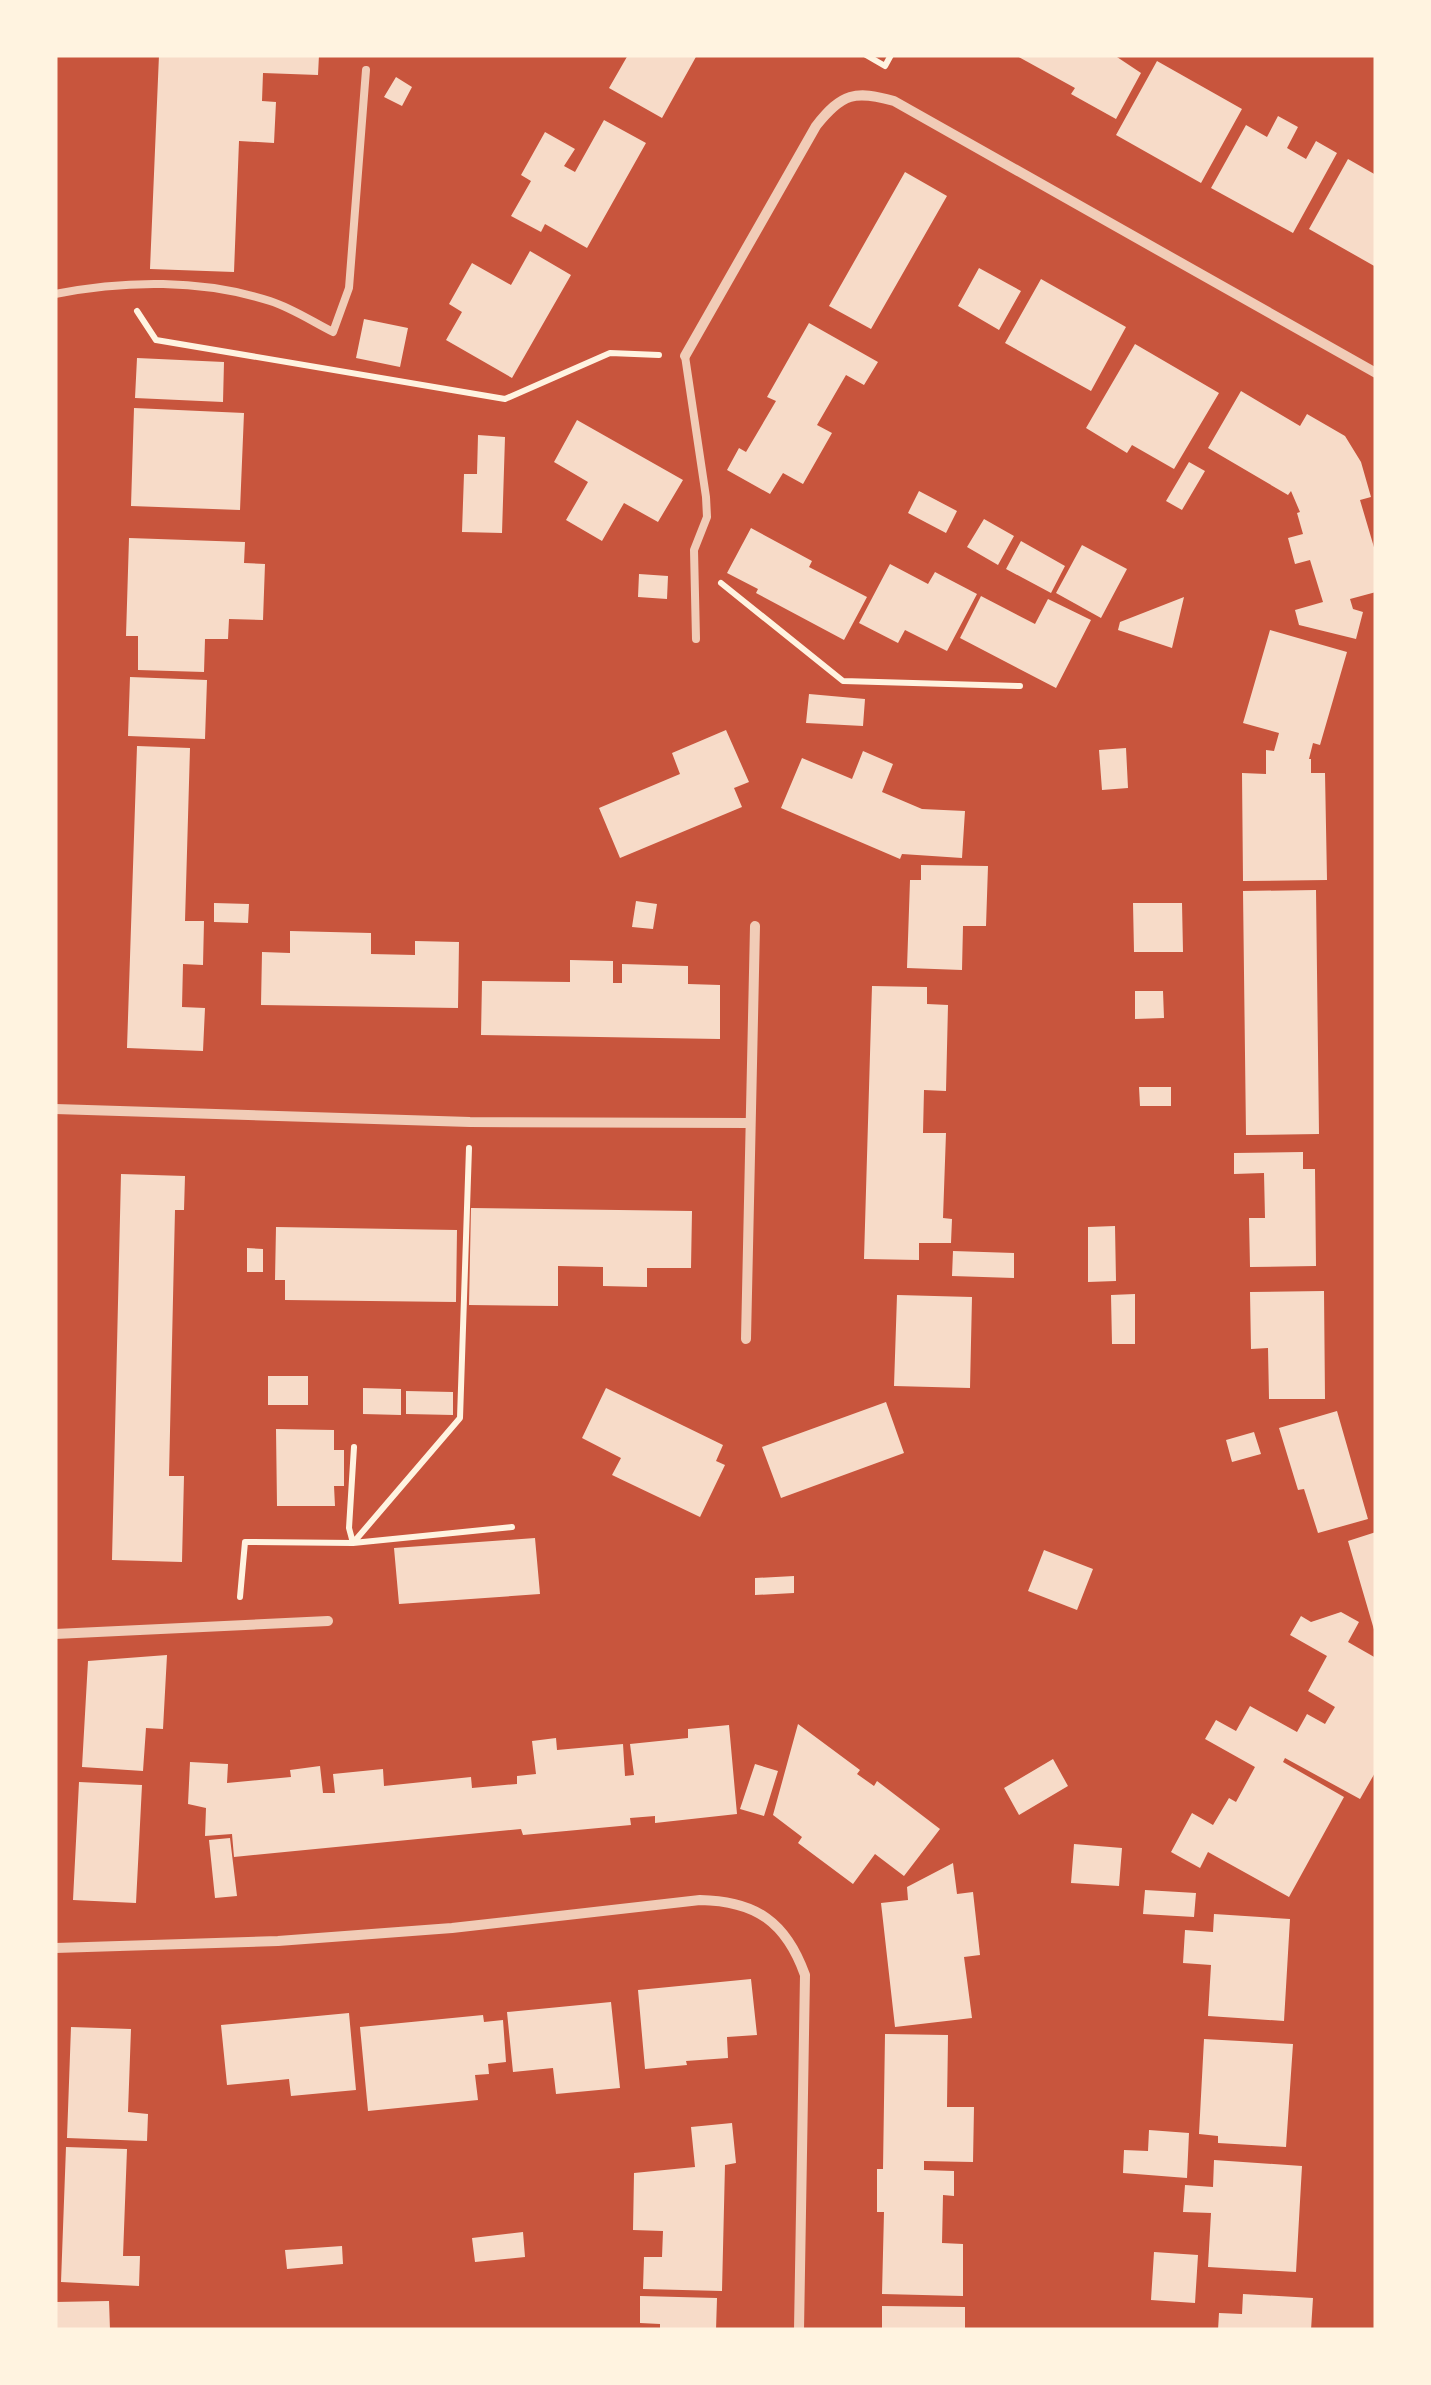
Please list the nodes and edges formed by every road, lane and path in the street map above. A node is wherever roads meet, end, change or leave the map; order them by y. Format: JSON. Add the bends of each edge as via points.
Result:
{"nodes":[{"id":1,"x":866,"y":55,"type":"edge"},
{"id":2,"x":891,"y":55,"type":"edge"},
{"id":3,"x":366,"y":70,"type":"dead end"},
{"id":4,"x":122,"y":285,"type":"junction"},
{"id":5,"x":55,"y":294,"type":"edge"},
{"id":6,"x":685,"y":356,"type":"junction"},
{"id":7,"x":1376,"y":373,"type":"edge"},
{"id":8,"x":694,"y":579,"type":"junction"},
{"id":9,"x":696,"y":639,"type":"dead end"},
{"id":10,"x":1020,"y":686,"type":"dead end"},
{"id":11,"x":755,"y":926,"type":"dead end"},
{"id":12,"x":55,"y":1108,"type":"edge"},
{"id":13,"x":470,"y":1122,"type":"junction"},
{"id":14,"x":750,"y":1124,"type":"junction"},
{"id":15,"x":746,"y":1339,"type":"dead end"},
{"id":16,"x":354,"y":1447,"type":"dead end"},
{"id":17,"x":512,"y":1528,"type":"dead end"},
{"id":18,"x":354,"y":1543,"type":"junction"},
{"id":19,"x":328,"y":1622,"type":"dead end"},
{"id":20,"x":236,"y":1626,"type":"junction"},
{"id":21,"x":55,"y":1634,"type":"edge"},
{"id":22,"x":55,"y":1948,"type":"edge"},
{"id":23,"x":799,"y":2330,"type":"edge"}],
"edges":[{"from":1,"to":2,"type":"path","via":[[885,66]]},
{"from":3,"to":4,"type":"lane","via":[[350,288],[333,332],[272,301],[210,288]]},
{"from":4,"to":5,"type":"lane"},
{"from":4,"to":6,"type":"path","via":[[156,340],[505,399],[610,353]]},
{"from":6,"to":7,"type":"street","via":[[816,126],[850,95],[872,95],[929,120]]},
{"from":6,"to":8,"type":"lane","via":[[706,497]]},
{"from":8,"to":9,"type":"lane"},
{"from":8,"to":10,"type":"path","via":[[716,578],[842,681]]},
{"from":11,"to":14,"type":"street"},
{"from":12,"to":13,"type":"street"},
{"from":13,"to":14,"type":"street"},
{"from":13,"to":18,"type":"path","via":[[460,1418]]},
{"from":14,"to":15,"type":"street"},
{"from":16,"to":18,"type":"path"},
{"from":17,"to":18,"type":"path"},
{"from":18,"to":20,"type":"path","via":[[246,1542]]},
{"from":19,"to":20,"type":"street"},
{"from":20,"to":21,"type":"street"},
{"from":22,"to":23,"type":"street","via":[[278,1941],[700,1900],[742,1904],[783,1932],[805,1975]]}]}
